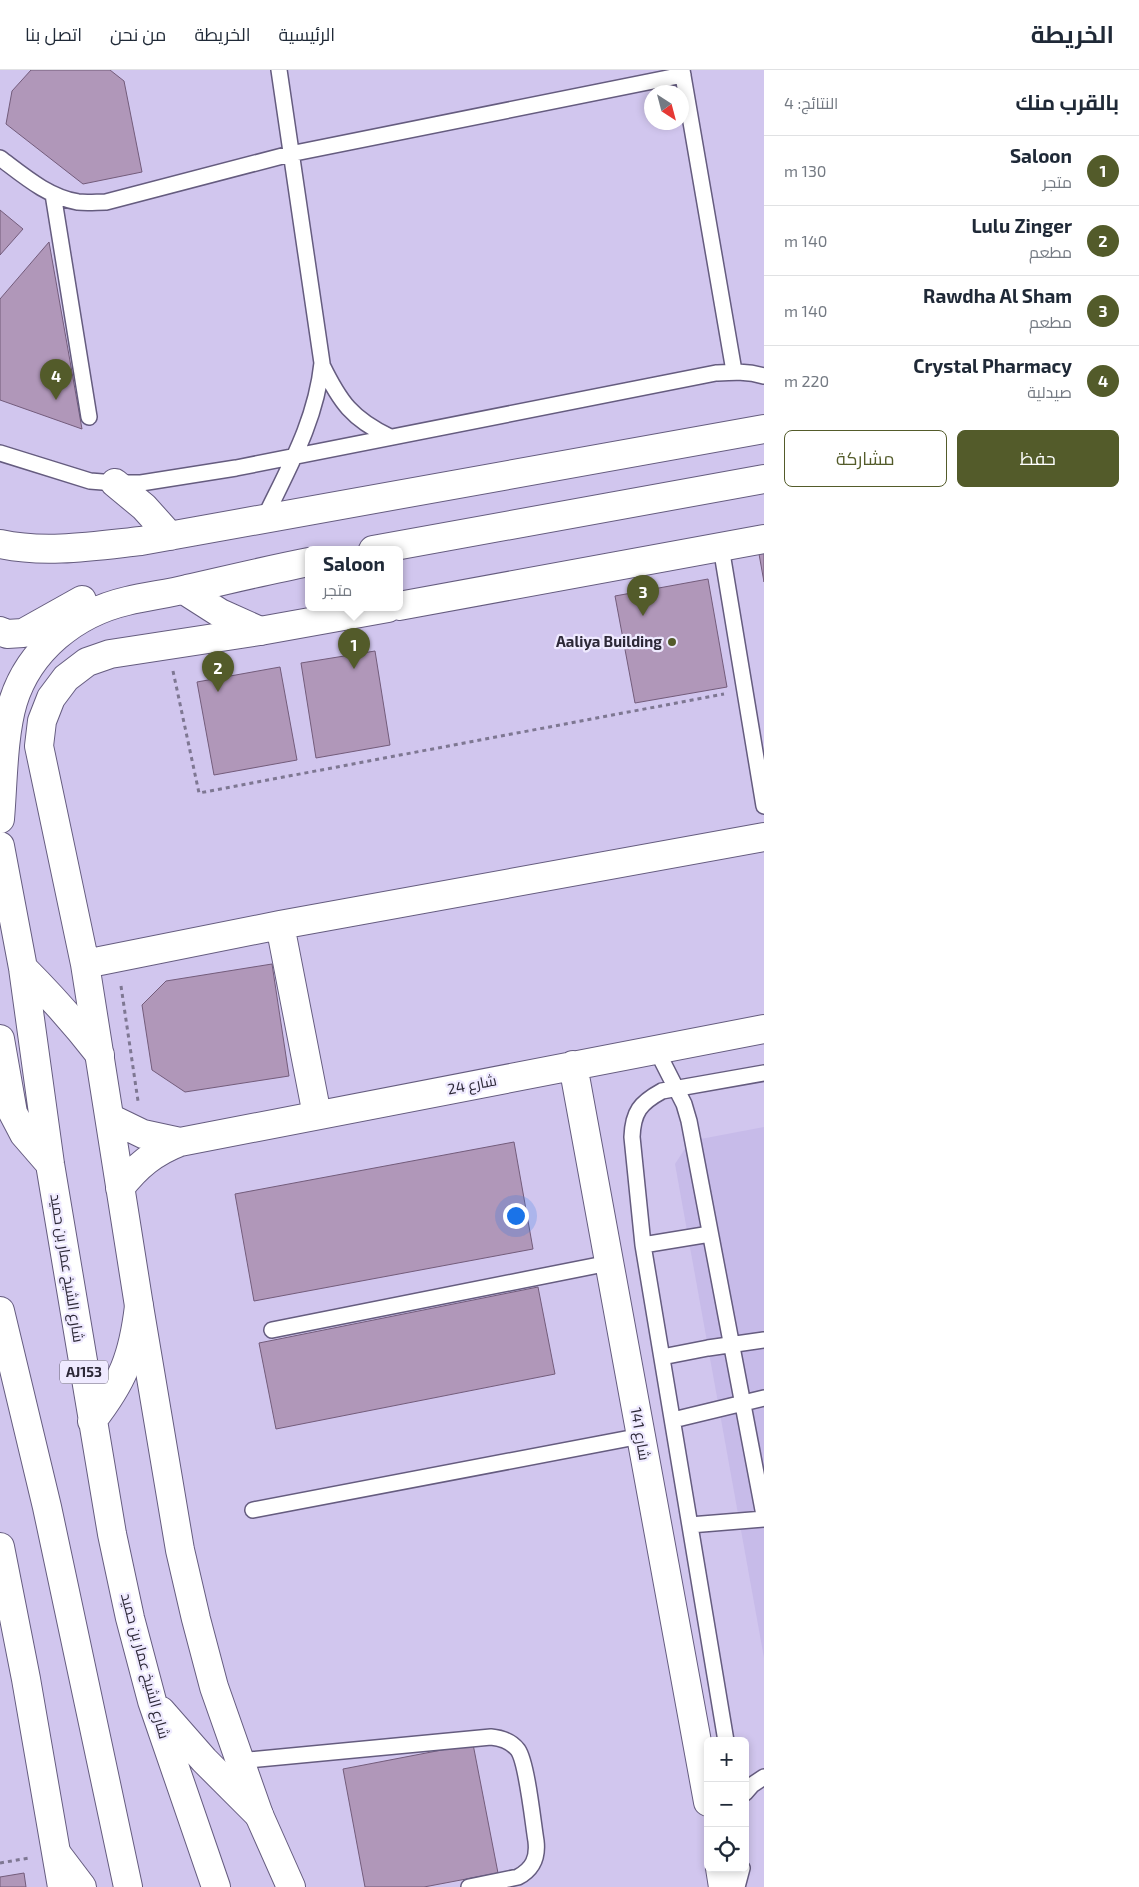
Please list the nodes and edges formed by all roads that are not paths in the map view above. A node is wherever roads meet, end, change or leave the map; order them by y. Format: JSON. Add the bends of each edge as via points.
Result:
{"nodes":[{"id":1,"x":279,"y":70,"type":"edge"},
{"id":2,"x":683,"y":73,"type":"edge"},
{"id":3,"x":290,"y":154,"type":"junction"},
{"id":4,"x":0,"y":158,"type":"edge"},
{"id":5,"x":53,"y":194,"type":"junction"},
{"id":6,"x":322,"y":363,"type":"junction"},
{"id":7,"x":734,"y":372,"type":"junction"},
{"id":8,"x":764,"y":376,"type":"edge"},
{"id":9,"x":89,"y":417,"type":"dead end"},
{"id":10,"x":764,"y":429,"type":"edge"},
{"id":11,"x":390,"y":437,"type":"junction"},
{"id":12,"x":0,"y":453,"type":"edge"},
{"id":13,"x":294,"y":457,"type":"junction"},
{"id":14,"x":764,"y":478,"type":"edge"},
{"id":15,"x":115,"y":483,"type":"junction"},
{"id":16,"x":264,"y":519,"type":"junction"},
{"id":17,"x":170,"y":536,"type":"junction"},
{"id":18,"x":764,"y":539,"type":"edge"},
{"id":19,"x":0,"y":544,"type":"edge"},
{"id":20,"x":395,"y":546,"type":"edge"},
{"id":21,"x":721,"y":547,"type":"junction"},
{"id":22,"x":50,"y":548,"type":"junction"},
{"id":23,"x":305,"y":563,"type":"edge"},
{"id":24,"x":0,"y":566,"type":"edge"},
{"id":25,"x":265,"y":570,"type":"junction"},
{"id":26,"x":184,"y":590,"type":"junction"},
{"id":27,"x":403,"y":605,"type":"edge"},
{"id":28,"x":371,"y":611,"type":"edge"},
{"id":29,"x":0,"y":631,"type":"edge"},
{"id":30,"x":260,"y":631,"type":"junction"},
{"id":31,"x":764,"y":806,"type":"edge"},
{"id":32,"x":0,"y":819,"type":"edge"},
{"id":33,"x":764,"y":837,"type":"edge"},
{"id":34,"x":0,"y":846,"type":"edge"},
{"id":35,"x":280,"y":925,"type":"junction"},
{"id":36,"x":85,"y":964,"type":"junction"},
{"id":37,"x":23,"y":968,"type":"junction"},
{"id":38,"x":764,"y":1029,"type":"edge"},
{"id":39,"x":0,"y":1039,"type":"edge"},
{"id":40,"x":656,"y":1049,"type":"junction"},
{"id":41,"x":100,"y":1055,"type":"junction"},
{"id":42,"x":573,"y":1066,"type":"junction"},
{"id":43,"x":764,"y":1073,"type":"edge"},
{"id":44,"x":676,"y":1089,"type":"junction"},
{"id":45,"x":317,"y":1115,"type":"junction"},
{"id":46,"x":110,"y":1118,"type":"junction"},
{"id":47,"x":180,"y":1142,"type":"junction"},
{"id":48,"x":50,"y":1164,"type":"junction"},
{"id":49,"x":120,"y":1188,"type":"junction"},
{"id":50,"x":710,"y":1234,"type":"junction"},
{"id":51,"x":643,"y":1244,"type":"junction"},
{"id":52,"x":609,"y":1263,"type":"junction"},
{"id":53,"x":139,"y":1306,"type":"junction"},
{"id":54,"x":0,"y":1311,"type":"edge"},
{"id":55,"x":272,"y":1330,"type":"dead end"},
{"id":56,"x":764,"y":1340,"type":"edge"},
{"id":57,"x":730,"y":1345,"type":"junction"},
{"id":58,"x":662,"y":1357,"type":"junction"},
{"id":59,"x":764,"y":1398,"type":"edge"},
{"id":60,"x":742,"y":1403,"type":"junction"},
{"id":61,"x":673,"y":1420,"type":"junction"},
{"id":62,"x":92,"y":1421,"type":"junction"},
{"id":63,"x":641,"y":1436,"type":"junction"},
{"id":64,"x":253,"y":1510,"type":"dead end"},
{"id":65,"x":764,"y":1515,"type":"edge"},
{"id":66,"x":764,"y":1519,"type":"edge"},
{"id":67,"x":690,"y":1524,"type":"junction"},
{"id":68,"x":0,"y":1547,"type":"edge"},
{"id":69,"x":6,"y":1620,"type":"edge"},
{"id":70,"x":0,"y":1662,"type":"edge"},
{"id":71,"x":26,"y":1679,"type":"junction"},
{"id":72,"x":152,"y":1700,"type":"junction"},
{"id":73,"x":725,"y":1737,"type":"edge"},
{"id":74,"x":239,"y":1760,"type":"junction"},
{"id":75,"x":764,"y":1776,"type":"edge"},
{"id":76,"x":704,"y":1782,"type":"edge"},
{"id":77,"x":749,"y":1789,"type":"edge"},
{"id":78,"x":259,"y":1815,"type":"junction"},
{"id":79,"x":57,"y":1854,"type":"junction"},
{"id":80,"x":721,"y":1872,"type":"edge"},
{"id":81,"x":741,"y":1872,"type":"edge"},
{"id":82,"x":62,"y":1887,"type":"edge"},
{"id":83,"x":82,"y":1887,"type":"edge"},
{"id":84,"x":128,"y":1887,"type":"edge"},
{"id":85,"x":216,"y":1887,"type":"edge"},
{"id":86,"x":292,"y":1887,"type":"edge"},
{"id":87,"x":468,"y":1887,"type":"edge"},
{"id":88,"x":723,"y":1887,"type":"edge"},
{"id":89,"x":737,"y":1887,"type":"edge"}],
"edges":[{"from":1,"to":3,"type":"lane"},
{"from":2,"to":3,"type":"lane"},
{"from":2,"to":7,"type":"lane"},
{"from":3,"to":5,"type":"lane","via":[[106,202],[78,202]]},
{"from":3,"to":6,"type":"lane"},
{"from":4,"to":5,"type":"lane"},
{"from":5,"to":9,"type":"lane"},
{"from":6,"to":11,"type":"lane","via":[[341,400],[354,416]]},
{"from":6,"to":13,"type":"lane","via":[[313,412]]},
{"from":7,"to":8,"type":"lane"},
{"from":7,"to":11,"type":"lane"},
{"from":10,"to":16,"type":"street"},
{"from":11,"to":13,"type":"lane"},
{"from":12,"to":15,"type":"lane","via":[[90,481]]},
{"from":13,"to":15,"type":"lane","via":[[171,479]]},
{"from":13,"to":16,"type":"lane"},
{"from":14,"to":20,"type":"street"},
{"from":15,"to":17,"type":"street","via":[[144,507]]},
{"from":16,"to":17,"type":"street"},
{"from":17,"to":22,"type":"street","via":[[97,546]]},
{"from":18,"to":21,"type":"street"},
{"from":19,"to":22,"type":"street"},
{"from":21,"to":27,"type":"street"},
{"from":21,"to":31,"type":"lane"},
{"from":22,"to":24,"type":"street"},
{"from":23,"to":25,"type":"street"},
{"from":25,"to":26,"type":"street"},
{"from":25,"to":29,"type":"street","via":[[164,576],[118,585],[90,595],[23,633]]},
{"from":26,"to":30,"type":"street","via":[[220,613]]},
{"from":26,"to":32,"type":"street","via":[[96,610],[68,626],[44,648],[26,673],[14,702]]},
{"from":28,"to":30,"type":"street"},
{"from":30,"to":36,"type":"street","via":[[110,654],[87,662],[66,678],[51,698],[42,721],[39,746]]},
{"from":33,"to":35,"type":"street"},
{"from":34,"to":37,"type":"street","name":"شارع الشيخ عمار بن حميد","number":"AJ153"},
{"from":35,"to":36,"type":"street"},
{"from":35,"to":45,"type":"street"},
{"from":36,"to":41,"type":"street"},
{"from":37,"to":41,"type":"street","via":[[64,1010]]},
{"from":37,"to":48,"type":"street","name":"شارع الشيخ عمار بن حميد","number":"AJ153"},
{"from":38,"to":40,"type":"street","name":"شارع 24"},
{"from":39,"to":48,"type":"street","via":[[17,1124]]},
{"from":40,"to":42,"type":"street","name":"شارع 24"},
{"from":40,"to":44,"type":"lane"},
{"from":41,"to":46,"type":"street"},
{"from":42,"to":45,"type":"street","name":"شارع 24"},
{"from":42,"to":52,"type":"street","name":"شارع 141"},
{"from":43,"to":44,"type":"lane"},
{"from":44,"to":50,"type":"lane","via":[[689,1121]]},
{"from":44,"to":51,"type":"lane","via":[[648,1098],[638,1109],[633,1123]]},
{"from":45,"to":47,"type":"street","name":"شارع 24"},
{"from":46,"to":47,"type":"street","name":"شارع 24","via":[[143,1134]]},
{"from":46,"to":49,"type":"street"},
{"from":47,"to":49,"type":"street","name":"شارع 24","via":[[152,1155]]},
{"from":48,"to":62,"type":"street","name":"شارع الشيخ عمار بن حميد","number":"AJ153"},
{"from":49,"to":53,"type":"street"},
{"from":50,"to":51,"type":"lane"},
{"from":50,"to":57,"type":"lane"},
{"from":51,"to":58,"type":"lane"},
{"from":52,"to":55,"type":"lane"},
{"from":52,"to":63,"type":"street","name":"شارع 141"},
{"from":53,"to":62,"type":"street","via":[[135,1338],[126,1368]]},
{"from":53,"to":74,"type":"street","via":[[182,1559],[214,1687]]},
{"from":54,"to":84,"type":"street","via":[[49,1516]]},
{"from":56,"to":57,"type":"lane"},
{"from":57,"to":58,"type":"lane"},
{"from":57,"to":60,"type":"lane"},
{"from":58,"to":61,"type":"lane"},
{"from":59,"to":60,"type":"lane"},
{"from":60,"to":61,"type":"lane"},
{"from":60,"to":65,"type":"lane"},
{"from":61,"to":67,"type":"lane"},
{"from":62,"to":72,"type":"street","name":"شارع الشيخ عمار بن حميد","number":"AJ153","via":[[130,1618]]},
{"from":63,"to":64,"type":"lane"},
{"from":63,"to":76,"type":"street","name":"شارع 141"},
{"from":66,"to":67,"type":"lane"},
{"from":67,"to":73,"type":"lane"},
{"from":68,"to":69,"type":"street"},
{"from":69,"to":71,"type":"street"},
{"from":70,"to":71,"type":"street"},
{"from":71,"to":79,"type":"street"},
{"from":72,"to":78,"type":"street","via":[[204,1760]]},
{"from":72,"to":85,"type":"street","name":"شارع الشيخ عمار بن حميد","number":"AJ153"},
{"from":74,"to":78,"type":"street"},
{"from":74,"to":87,"type":"lane","via":[[491,1738],[511,1743],[523,1762],[537,1851],[535,1860],[526,1873],[518,1877]]},
{"from":75,"to":77,"type":"lane"},
{"from":78,"to":86,"type":"street"},
{"from":79,"to":82,"type":"street"},
{"from":79,"to":83,"type":"street"},
{"from":80,"to":88,"type":"street"},
{"from":81,"to":89,"type":"lane"}]}
